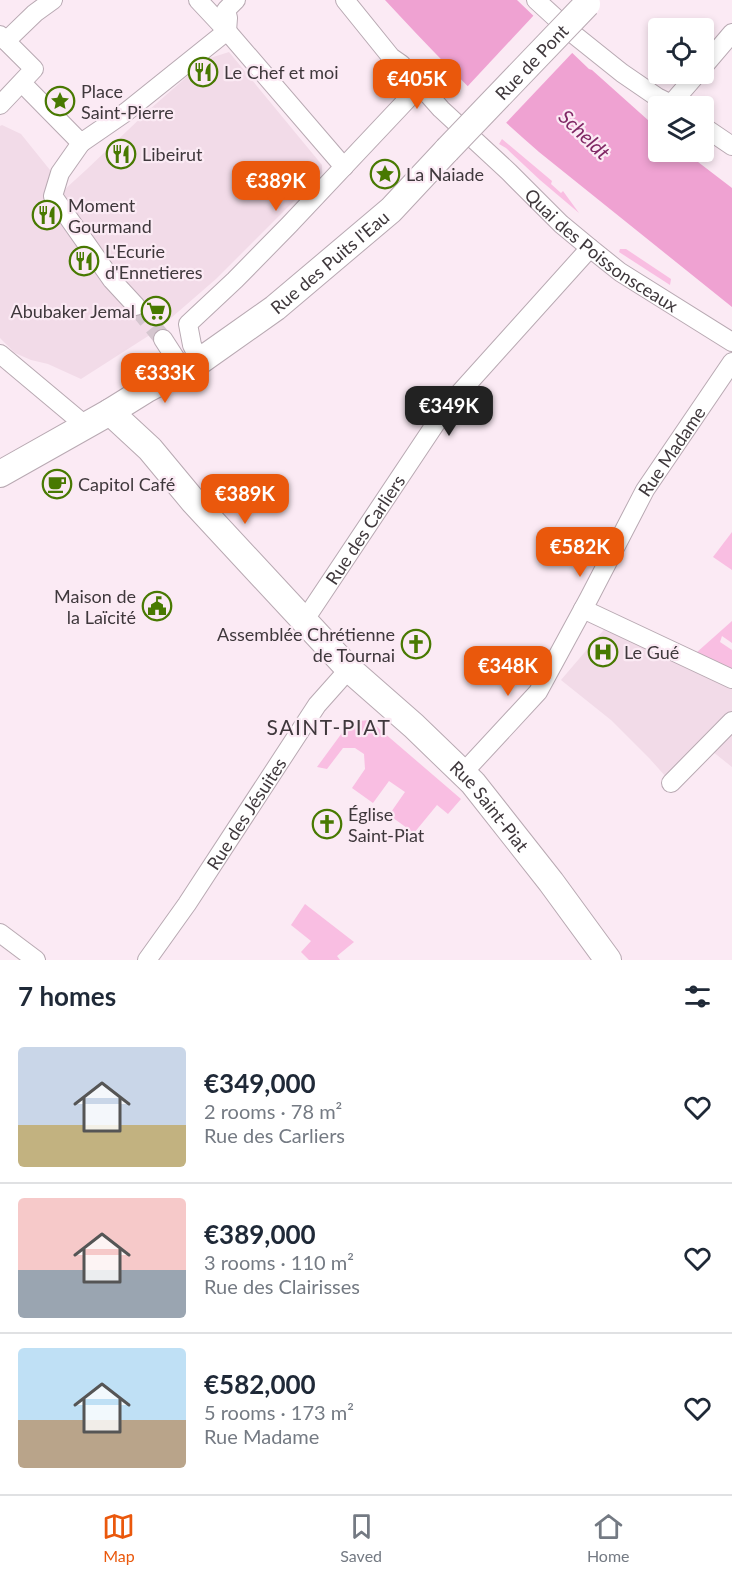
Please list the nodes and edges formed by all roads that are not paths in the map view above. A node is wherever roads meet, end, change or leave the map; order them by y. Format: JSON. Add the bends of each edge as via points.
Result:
{"nodes":[{"id":1,"x":53,"y":0,"type":"edge"},
{"id":2,"x":198,"y":0,"type":"edge"},
{"id":3,"x":345,"y":0,"type":"edge"},
{"id":4,"x":589,"y":2,"type":"edge"},
{"id":5,"x":539,"y":3,"type":"edge"},
{"id":6,"x":231,"y":5,"type":"edge"},
{"id":7,"x":227,"y":31,"type":"junction"},
{"id":8,"x":732,"y":33,"type":"edge"},
{"id":9,"x":7,"y":43,"type":"edge"},
{"id":10,"x":714,"y":54,"type":"edge"},
{"id":11,"x":22,"y":82,"type":"junction"},
{"id":12,"x":689,"y":84,"type":"edge"},
{"id":13,"x":420,"y":86,"type":"junction"},
{"id":14,"x":655,"y":96,"type":"edge"},
{"id":15,"x":680,"y":96,"type":"edge"},
{"id":16,"x":1,"y":104,"type":"edge"},
{"id":17,"x":714,"y":133,"type":"edge"},
{"id":18,"x":81,"y":143,"type":"junction"},
{"id":19,"x":732,"y":146,"type":"edge"},
{"id":20,"x":447,"y":150,"type":"joint"},
{"id":21,"x":344,"y":167,"type":"junction"},
{"id":22,"x":590,"y":248,"type":"junction"},
{"id":23,"x":136,"y":306,"type":"tunnel mouth"},
{"id":24,"x":163,"y":339,"type":"tunnel mouth"},
{"id":25,"x":732,"y":342,"type":"edge"},
{"id":26,"x":0,"y":354,"type":"edge"},
{"id":27,"x":732,"y":362,"type":"edge"},
{"id":28,"x":191,"y":366,"type":"junction"},
{"id":29,"x":110,"y":412,"type":"junction"},
{"id":30,"x":86,"y":426,"type":"junction"},
{"id":31,"x":0,"y":474,"type":"edge"},
{"id":32,"x":584,"y":609,"type":"junction"},
{"id":33,"x":304,"y":621,"type":"junction"},
{"id":34,"x":349,"y":669,"type":"junction"},
{"id":35,"x":732,"y":679,"type":"edge"},
{"id":36,"x":732,"y":721,"type":"edge"},
{"id":37,"x":463,"y":773,"type":"junction"},
{"id":38,"x":671,"y":783,"type":"dead end"},
{"id":39,"x":0,"y":933,"type":"edge"},
{"id":40,"x":36,"y":960,"type":"edge"},
{"id":41,"x":147,"y":960,"type":"edge"},
{"id":42,"x":608,"y":960,"type":"edge"}],
"edges":[{"from":1,"to":9,"type":"street"},
{"from":2,"to":7,"type":"street"},
{"from":3,"to":13,"type":"street","name":"Quai des Poissonsceaux"},
{"from":4,"to":20,"type":"street","name":"Rue de Pont","bridge":true},
{"from":5,"to":14,"type":"street","via":[[579,40]]},
{"from":6,"to":7,"type":"street"},
{"from":7,"to":18,"type":"street"},
{"from":7,"to":21,"type":"street"},
{"from":8,"to":10,"type":"street"},
{"from":9,"to":11,"type":"street","via":[[34,69]]},
{"from":11,"to":16,"type":"street"},
{"from":11,"to":18,"type":"street"},
{"from":12,"to":15,"type":"street"},
{"from":13,"to":21,"type":"street"},
{"from":13,"to":22,"type":"street","name":"Quai des Poissonsceaux"},
{"from":17,"to":19,"type":"street"},
{"from":18,"to":23,"type":"street","via":[[60,173],[53,195],[112,280]]},
{"from":20,"to":28,"type":"street","name":"Rue des Puits l'Eau","via":[[391,210],[275,308]]},
{"from":21,"to":28,"type":"street","via":[[188,324]]},
{"from":22,"to":25,"type":"street","name":"Quai des Poissonsceaux","via":[[620,272]]},
{"from":22,"to":33,"type":"street","name":"Rue des Carliers","via":[[446,408]]},
{"from":24,"to":28,"type":"street"},
{"from":26,"to":30,"type":"street"},
{"from":27,"to":32,"type":"street","name":"Rue Madame","via":[[645,490]]},
{"from":28,"to":29,"type":"street","name":"Rue des Puits l'Eau"},
{"from":29,"to":30,"type":"street","name":"Rue des Puits l'Eau"},
{"from":29,"to":33,"type":"street","name":"Rue Saint-Piat","via":[[150,449]]},
{"from":30,"to":31,"type":"street","name":"Rue des Puits l'Eau"},
{"from":32,"to":35,"type":"street"},
{"from":32,"to":37,"type":"street","name":"Rue Madame","via":[[538,692]]},
{"from":33,"to":34,"type":"street","name":"Rue Saint-Piat"},
{"from":34,"to":37,"type":"street","name":"Rue Saint-Piat"},
{"from":34,"to":41,"type":"street","name":"Rue des Jésuites","via":[[316,705]]},
{"from":36,"to":38,"type":"street"},
{"from":37,"to":42,"type":"street","name":"Rue Saint-Piat"},
{"from":39,"to":40,"type":"street"}]}
